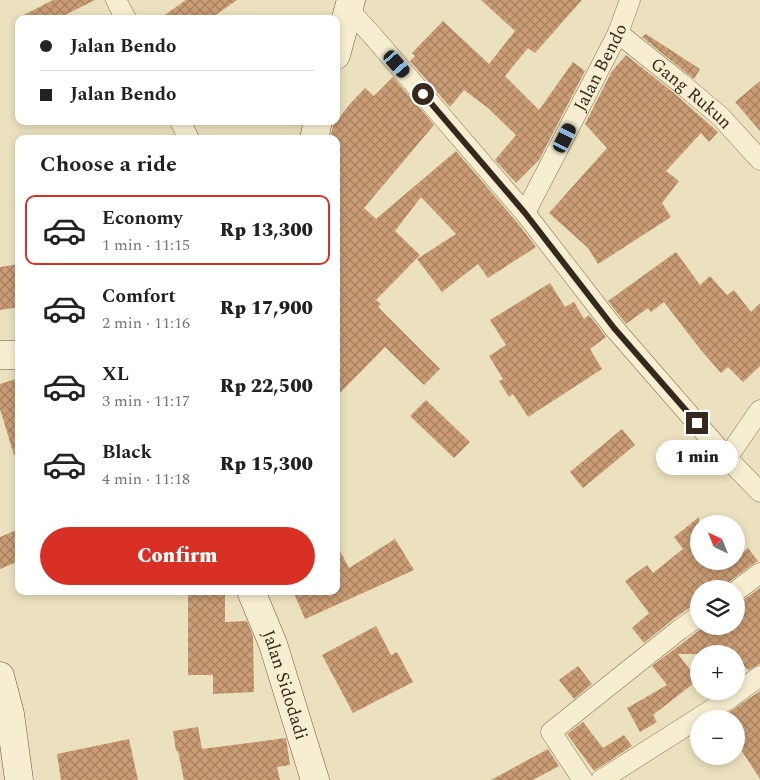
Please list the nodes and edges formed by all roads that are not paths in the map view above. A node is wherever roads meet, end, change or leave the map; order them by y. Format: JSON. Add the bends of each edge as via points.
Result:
{"nodes":[{"id":1,"x":116,"y":0,"type":"edge"},
{"id":2,"x":630,"y":0,"type":"edge"},
{"id":3,"x":350,"y":5,"type":"edge"},
{"id":4,"x":124,"y":15,"type":"edge"},
{"id":5,"x":618,"y":33,"type":"junction"},
{"id":6,"x":340,"y":41,"type":"edge"},
{"id":7,"x":760,"y":160,"type":"edge"},
{"id":8,"x":525,"y":213,"type":"junction"},
{"id":9,"x":0,"y":355,"type":"edge"},
{"id":10,"x":15,"y":355,"type":"edge"},
{"id":11,"x":760,"y":410,"type":"edge"},
{"id":12,"x":727,"y":458,"type":"junction"},
{"id":13,"x":760,"y":492,"type":"edge"},
{"id":14,"x":760,"y":573,"type":"edge"},
{"id":15,"x":745,"y":584,"type":"edge"},
{"id":16,"x":253,"y":595,"type":"edge"},
{"id":17,"x":690,"y":622,"type":"edge"},
{"id":18,"x":0,"y":676,"type":"edge"},
{"id":19,"x":760,"y":676,"type":"edge"},
{"id":20,"x":19,"y":780,"type":"edge"},
{"id":21,"x":315,"y":780,"type":"edge"},
{"id":22,"x":583,"y":780,"type":"edge"},
{"id":23,"x":601,"y":780,"type":"edge"}],
"edges":[{"from":1,"to":4,"type":"street"},
{"from":2,"to":5,"type":"street","name":"Jalan Bendo"},
{"from":3,"to":6,"type":"street"},
{"from":3,"to":8,"type":"street"},
{"from":5,"to":7,"type":"street","name":"Gang Rukun","via":[[721,117]]},
{"from":5,"to":8,"type":"street","name":"Jalan Bendo"},
{"from":8,"to":12,"type":"street","via":[[614,328]]},
{"from":9,"to":10,"type":"street"},
{"from":11,"to":12,"type":"street"},
{"from":12,"to":13,"type":"street"},
{"from":14,"to":15,"type":"street"},
{"from":16,"to":21,"type":"street","name":"Jalan Sidodadi","via":[[273,644]]},
{"from":17,"to":22,"type":"street","via":[[551,732]]},
{"from":18,"to":20,"type":"street","via":[[10,714]]},
{"from":19,"to":23,"type":"street"}]}
